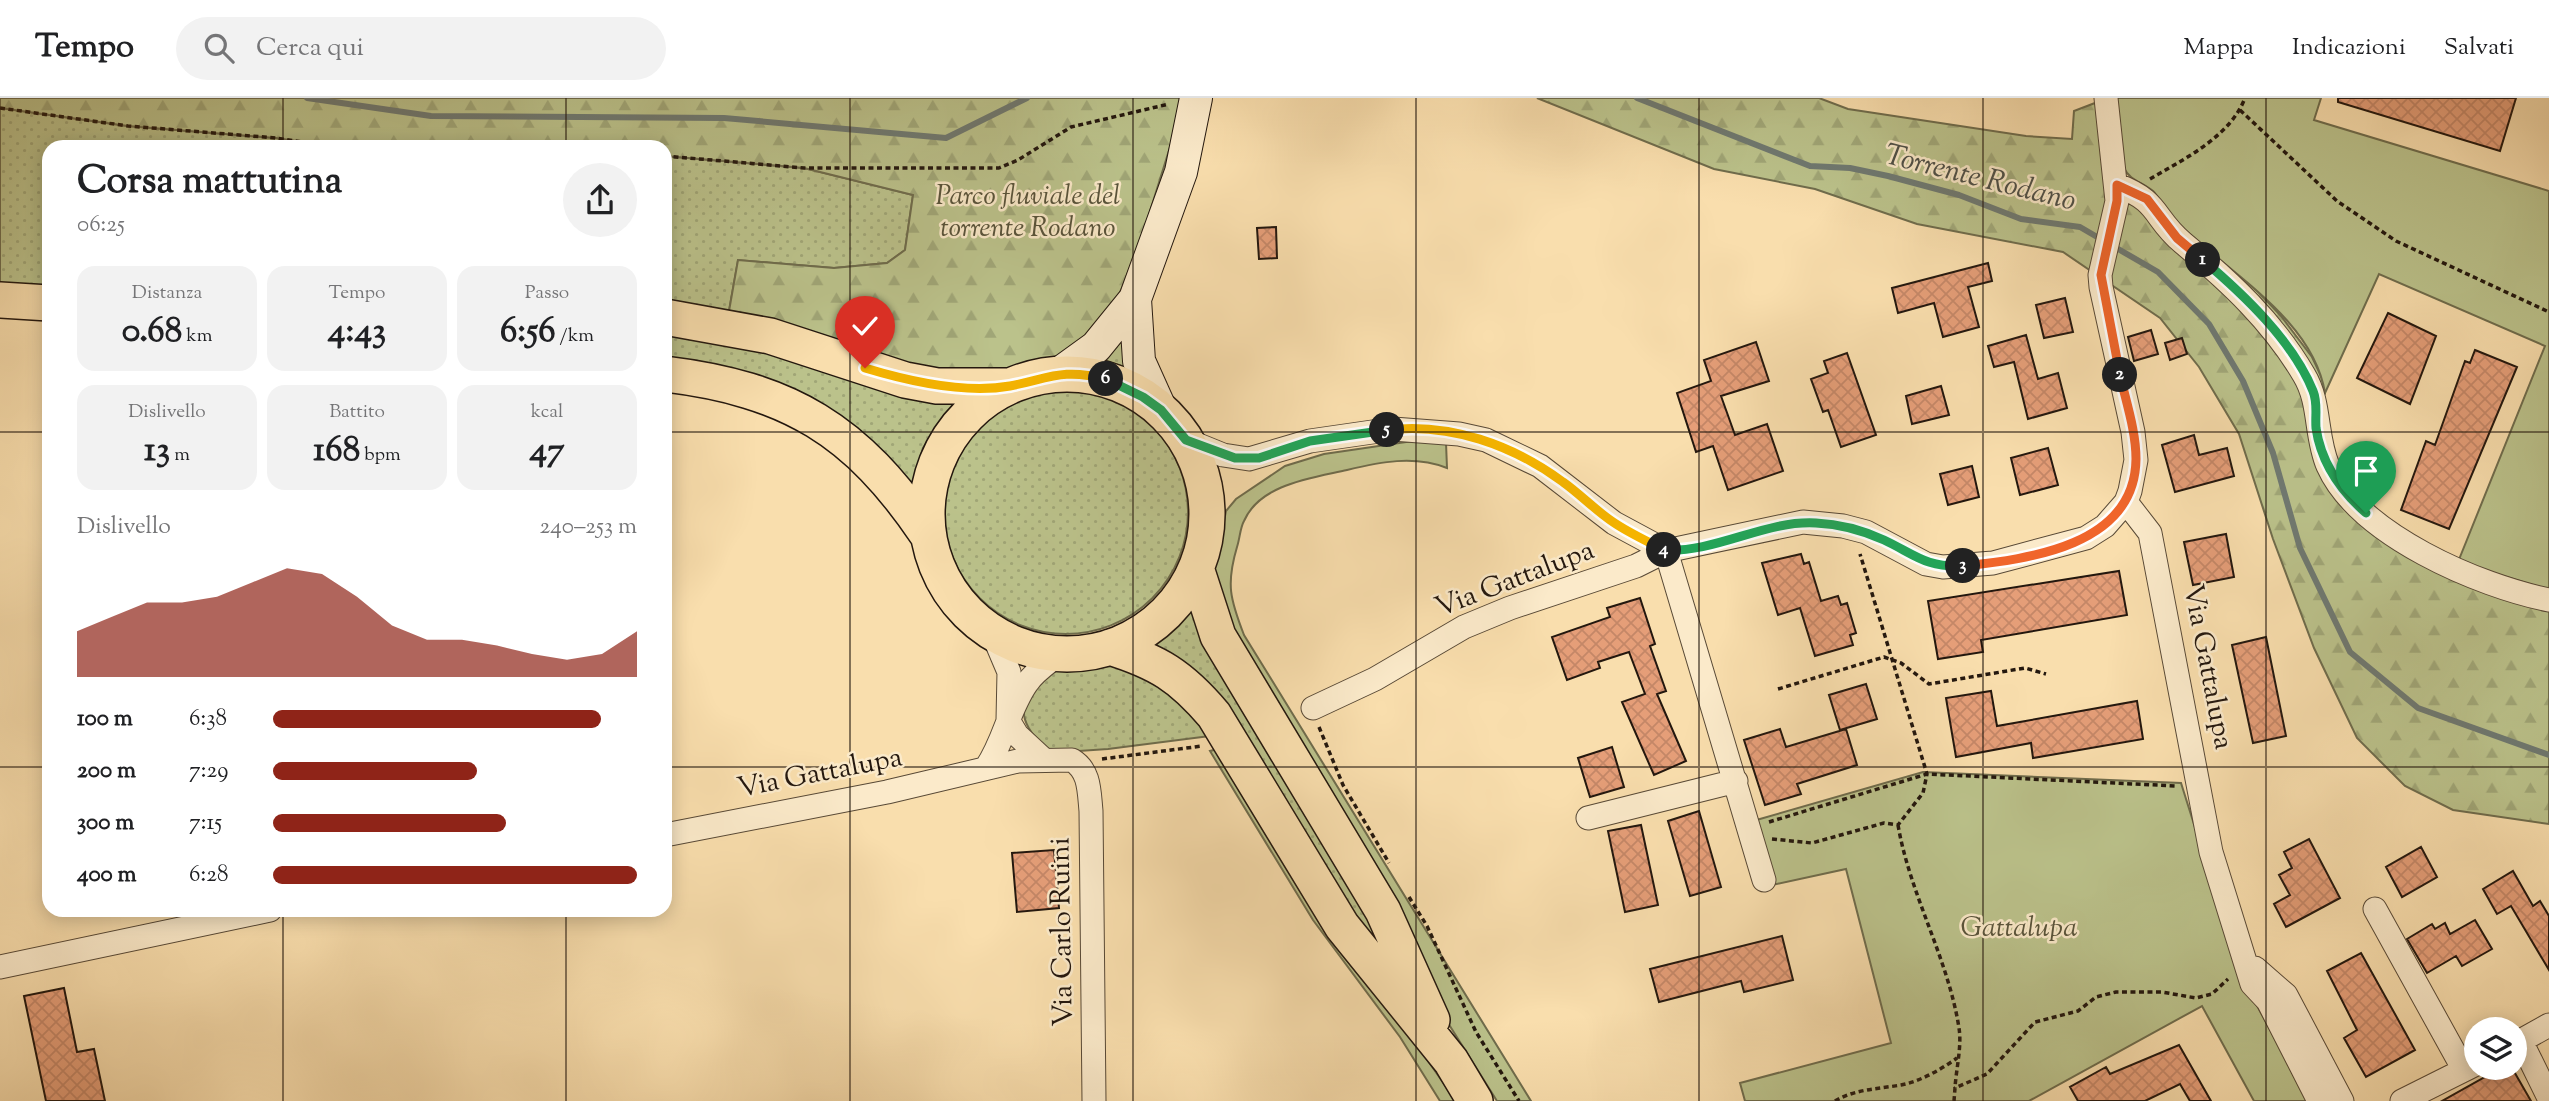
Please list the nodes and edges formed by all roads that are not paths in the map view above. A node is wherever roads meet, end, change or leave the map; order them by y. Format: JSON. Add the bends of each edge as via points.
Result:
{"nodes":[{"id":1,"x":1196,"y":98,"type":"edge"},
{"id":2,"x":2106,"y":98,"type":"edge"},
{"id":3,"x":2123,"y":193,"type":"junction"},
{"id":4,"x":1135,"y":299,"type":"junction"},
{"id":5,"x":0,"y":300,"type":"edge"},
{"id":6,"x":42,"y":303,"type":"edge"},
{"id":7,"x":672,"y":318,"type":"edge"},
{"id":8,"x":1059,"y":373,"type":"junction"},
{"id":9,"x":672,"y":375,"type":"edge"},
{"id":10,"x":1008,"y":386,"type":"junction"},
{"id":11,"x":1161,"y":410,"type":"junction"},
{"id":12,"x":1186,"y":440,"type":"junction"},
{"id":13,"x":2126,"y":502,"type":"junction"},
{"id":14,"x":928,"y":534,"type":"junction"},
{"id":15,"x":1666,"y":551,"type":"junction"},
{"id":16,"x":1196,"y":569,"type":"junction"},
{"id":17,"x":2549,"y":600,"type":"edge"},
{"id":18,"x":992,"y":632,"type":"junction"},
{"id":19,"x":1110,"y":647,"type":"junction"},
{"id":20,"x":1060,"y":653,"type":"junction"},
{"id":21,"x":1313,"y":708,"type":"dead end"},
{"id":22,"x":1008,"y":720,"type":"junction"},
{"id":23,"x":1044,"y":760,"type":"junction"},
{"id":24,"x":1080,"y":765,"type":"joint"},
{"id":25,"x":986,"y":768,"type":"junction"},
{"id":26,"x":1736,"y":781,"type":"junction"},
{"id":27,"x":1588,"y":818,"type":"dead end"},
{"id":28,"x":672,"y":834,"type":"edge"},
{"id":29,"x":1764,"y":880,"type":"dead end"},
{"id":30,"x":2375,"y":909,"type":"dead end"},
{"id":31,"x":237,"y":917,"type":"edge"},
{"id":32,"x":2246,"y":958,"type":"junction"},
{"id":33,"x":0,"y":967,"type":"edge"},
{"id":34,"x":2549,"y":1026,"type":"edge"},
{"id":35,"x":2527,"y":1037,"type":"edge"},
{"id":36,"x":2464,"y":1057,"type":"edge"},
{"id":37,"x":2527,"y":1058,"type":"edge"},
{"id":38,"x":1451,"y":1061,"type":"junction"},
{"id":39,"x":2464,"y":1070,"type":"edge"},
{"id":40,"x":2549,"y":1098,"type":"edge"},
{"id":41,"x":2408,"y":1100,"type":"edge"},
{"id":42,"x":1094,"y":1101,"type":"edge"},
{"id":43,"x":1475,"y":1101,"type":"edge"},
{"id":44,"x":2319,"y":1101,"type":"edge"},
{"id":45,"x":2342,"y":1101,"type":"edge"}],
"edges":[{"from":1,"to":4,"type":"main road","via":[[1181,172]]},
{"from":2,"to":3,"type":"street","name":"Via Gattalupa"},
{"from":3,"to":13,"type":"street","name":"Via Gattalupa","via":[[2101,275],[2134,441],[2136,460]]},
{"from":3,"to":17,"type":"street","via":[[2153,206],[2177,238],[2272,327],[2313,392],[2319,443],[2337,485],[2348,497],[2436,560],[2499,588]]},
{"from":4,"to":8,"type":"main road","via":[[1096,347]]},
{"from":4,"to":11,"type":"main road","via":[[1139,361]]},
{"from":5,"to":6,"type":"main road"},
{"from":7,"to":10,"type":"main road","via":[[770,336],[905,380],[937,386]]},
{"from":8,"to":10,"type":"main road"},
{"from":8,"to":11,"type":"main road","via":[[1103,378]]},
{"from":9,"to":14,"type":"main road","via":[[752,390],[813,418],[866,456]]},
{"from":10,"to":14,"type":"main road","via":[[984,400],[946,443],[928,498]]},
{"from":11,"to":12,"type":"main road"},
{"from":12,"to":15,"type":"street","name":"Via Gattalupa","via":[[1223,455],[1249,459],[1310,441],[1393,429],[1486,440],[1540,466],[1614,523]]},
{"from":12,"to":16,"type":"main road","via":[[1203,481],[1206,516]]},
{"from":13,"to":15,"type":"street","name":"Via Gattalupa","via":[[2105,526],[2086,538],[2027,556],[1961,566],[1926,564],[1886,541],[1843,526],[1803,522]]},
{"from":13,"to":32,"type":"street","name":"Via Gattalupa","via":[[2150,533],[2211,852]]},
{"from":14,"to":18,"type":"main road","via":[[942,576],[955,597]]},
{"from":15,"to":21,"type":"street","name":"Via Gattalupa","via":[[1636,566],[1472,623],[1375,679]]},
{"from":15,"to":26,"type":"street"},
{"from":16,"to":19,"type":"main road","via":[[1161,617]]},
{"from":16,"to":38,"type":"main road","via":[[1218,636],[1383,911]]},
{"from":18,"to":20,"type":"main road","via":[[1036,650]]},
{"from":18,"to":22,"type":"street","via":[[1009,672]]},
{"from":19,"to":20,"type":"main road"},
{"from":19,"to":38,"type":"main road","via":[[1168,669],[1214,715],[1342,926]]},
{"from":20,"to":22,"type":"street","via":[[1026,685]]},
{"from":22,"to":23,"type":"street"},
{"from":22,"to":25,"type":"street","via":[[1001,746]]},
{"from":23,"to":24,"type":"street","name":"Via Gattalupa","via":[[1072,760]]},
{"from":23,"to":25,"type":"street","name":"Via Gattalupa"},
{"from":24,"to":42,"type":"street","name":"Via Carlo Ruini","via":[[1089,783],[1091,811]]},
{"from":25,"to":28,"type":"street","name":"Via Gattalupa"},
{"from":26,"to":27,"type":"street"},
{"from":26,"to":29,"type":"street"},
{"from":30,"to":36,"type":"street"},
{"from":31,"to":33,"type":"street"},
{"from":32,"to":44,"type":"street","name":"Via Gattalupa","via":[[2252,984],[2267,1001]]},
{"from":32,"to":45,"type":"street","via":[[2286,995]]},
{"from":34,"to":35,"type":"street"},
{"from":37,"to":40,"type":"street"},
{"from":38,"to":43,"type":"main road"},
{"from":39,"to":41,"type":"street"}]}
